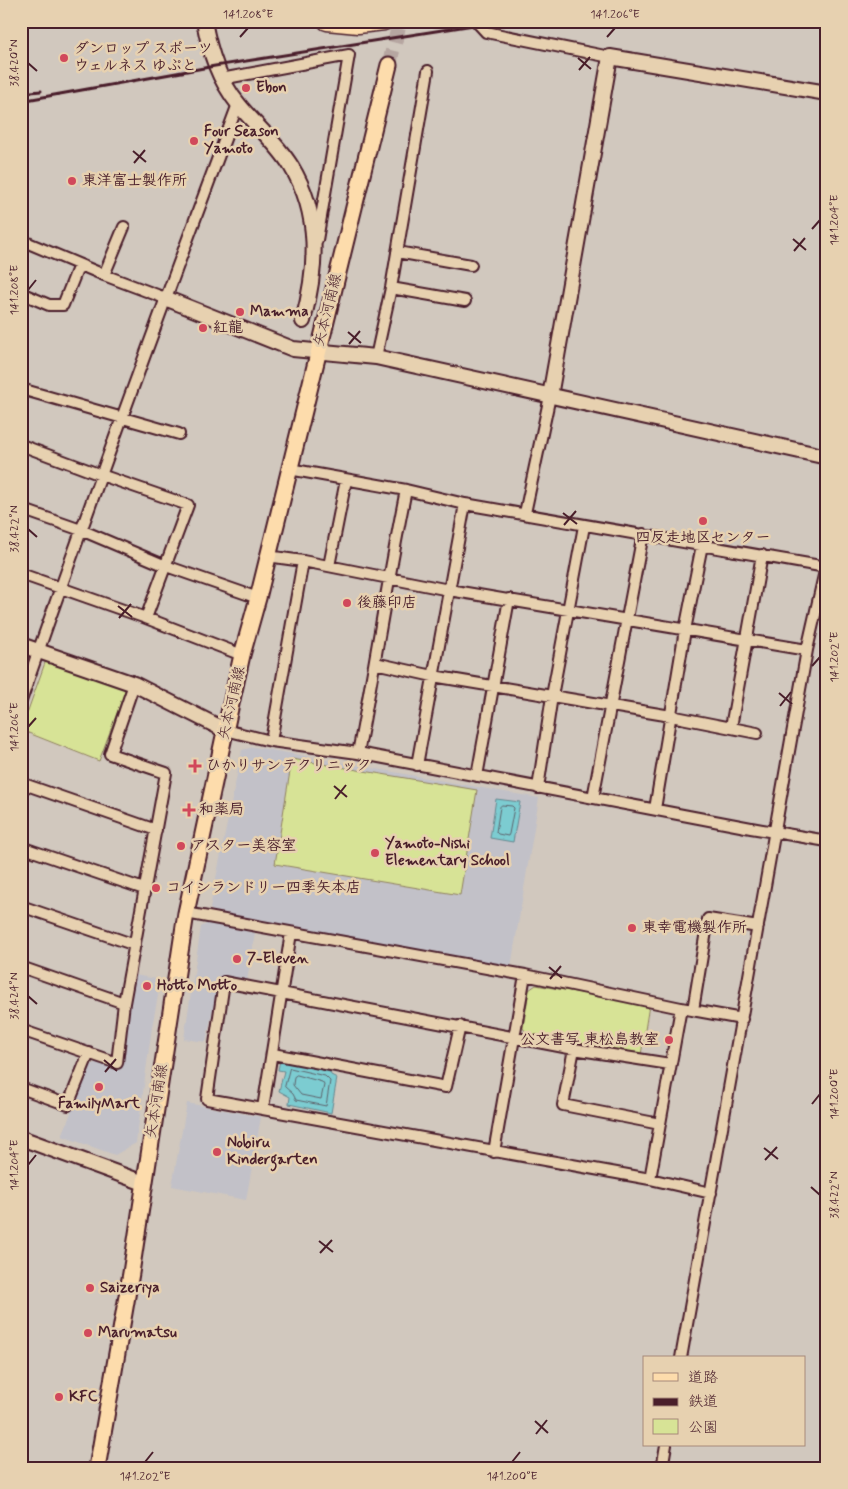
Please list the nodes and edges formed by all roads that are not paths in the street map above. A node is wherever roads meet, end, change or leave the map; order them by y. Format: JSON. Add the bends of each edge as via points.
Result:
{"nodes":[{"id":1,"x":204,"y":21,"type":"edge"},
{"id":2,"x":327,"y":21,"type":"edge"},
{"id":3,"x":384,"y":21,"type":"edge"},
{"id":4,"x":476,"y":21,"type":"edge"},
{"id":5,"x":610,"y":57,"type":"junction"},
{"id":6,"x":389,"y":65,"type":"tunnel mouth"},
{"id":7,"x":428,"y":71,"type":"dead end"},
{"id":8,"x":221,"y":79,"type":"junction"},
{"id":9,"x":827,"y":93,"type":"edge"},
{"id":10,"x":238,"y":104,"type":"junction"},
{"id":11,"x":124,"y":227,"type":"dead end"},
{"id":12,"x":21,"y":240,"type":"edge"},
{"id":13,"x":397,"y":252,"type":"junction"},
{"id":14,"x":314,"y":255,"type":"junction"},
{"id":15,"x":79,"y":265,"type":"junction"},
{"id":16,"x":471,"y":265,"type":"dead end"},
{"id":17,"x":104,"y":275,"type":"junction"},
{"id":18,"x":391,"y":288,"type":"junction"},
{"id":19,"x":21,"y":293,"type":"edge"},
{"id":20,"x":165,"y":298,"type":"junction"},
{"id":21,"x":465,"y":301,"type":"dead end"},
{"id":22,"x":303,"y":321,"type":"dead end"},
{"id":23,"x":318,"y":352,"type":"junction"},
{"id":24,"x":376,"y":357,"type":"junction"},
{"id":25,"x":21,"y":389,"type":"edge"},
{"id":26,"x":550,"y":396,"type":"junction"},
{"id":27,"x":123,"y":417,"type":"junction"},
{"id":28,"x":179,"y":434,"type":"dead end"},
{"id":29,"x":21,"y":445,"type":"edge"},
{"id":30,"x":827,"y":457,"type":"edge"},
{"id":31,"x":290,"y":469,"type":"junction"},
{"id":32,"x":102,"y":475,"type":"junction"},
{"id":33,"x":346,"y":480,"type":"junction"},
{"id":34,"x":406,"y":490,"type":"junction"},
{"id":35,"x":465,"y":504,"type":"junction"},
{"id":36,"x":21,"y":509,"type":"edge"},
{"id":37,"x":525,"y":513,"type":"junction"},
{"id":38,"x":584,"y":526,"type":"junction"},
{"id":39,"x":81,"y":530,"type":"junction"},
{"id":40,"x":643,"y":534,"type":"junction"},
{"id":41,"x":702,"y":545,"type":"junction"},
{"id":42,"x":762,"y":555,"type":"junction"},
{"id":43,"x":267,"y":556,"type":"junction"},
{"id":44,"x":303,"y":561,"type":"junction"},
{"id":45,"x":826,"y":565,"type":"edge"},
{"id":46,"x":166,"y":566,"type":"junction"},
{"id":47,"x":329,"y":566,"type":"junction"},
{"id":48,"x":21,"y":574,"type":"edge"},
{"id":49,"x":388,"y":577,"type":"junction"},
{"id":50,"x":60,"y":588,"type":"junction"},
{"id":51,"x":449,"y":590,"type":"junction"},
{"id":52,"x":258,"y":598,"type":"junction"},
{"id":53,"x":509,"y":599,"type":"junction"},
{"id":54,"x":569,"y":610,"type":"junction"},
{"id":55,"x":146,"y":618,"type":"junction"},
{"id":56,"x":627,"y":620,"type":"junction"},
{"id":57,"x":685,"y":630,"type":"junction"},
{"id":58,"x":747,"y":640,"type":"junction"},
{"id":59,"x":21,"y":645,"type":"edge"},
{"id":60,"x":807,"y":650,"type":"junction"},
{"id":61,"x":38,"y":652,"type":"junction"},
{"id":62,"x":242,"y":655,"type":"junction"},
{"id":63,"x":375,"y":663,"type":"junction"},
{"id":64,"x":433,"y":676,"type":"junction"},
{"id":65,"x":134,"y":684,"type":"junction"},
{"id":66,"x":493,"y":686,"type":"junction"},
{"id":67,"x":552,"y":696,"type":"junction"},
{"id":68,"x":21,"y":701,"type":"edge"},
{"id":69,"x":611,"y":707,"type":"junction"},
{"id":70,"x":671,"y":716,"type":"junction"},
{"id":71,"x":731,"y":727,"type":"junction"},
{"id":72,"x":225,"y":730,"type":"junction"},
{"id":73,"x":757,"y":733,"type":"dead end"},
{"id":74,"x":271,"y":741,"type":"junction"},
{"id":75,"x":358,"y":753,"type":"junction"},
{"id":76,"x":417,"y":765,"type":"junction"},
{"id":77,"x":477,"y":776,"type":"junction"},
{"id":78,"x":21,"y":783,"type":"edge"},
{"id":79,"x":538,"y":788,"type":"junction"},
{"id":80,"x":593,"y":798,"type":"junction"},
{"id":81,"x":655,"y":809,"type":"junction"},
{"id":82,"x":156,"y":830,"type":"junction"},
{"id":83,"x":776,"y":832,"type":"junction"},
{"id":84,"x":827,"y":841,"type":"edge"},
{"id":85,"x":21,"y":847,"type":"edge"},
{"id":86,"x":144,"y":889,"type":"junction"},
{"id":87,"x":21,"y":906,"type":"edge"},
{"id":88,"x":186,"y":913,"type":"junction"},
{"id":89,"x":758,"y":927,"type":"junction"},
{"id":90,"x":291,"y":933,"type":"junction"},
{"id":91,"x":135,"y":945,"type":"junction"},
{"id":92,"x":21,"y":967,"type":"edge"},
{"id":93,"x":525,"y":975,"type":"junction"},
{"id":94,"x":282,"y":992,"type":"junction"},
{"id":95,"x":124,"y":1003,"type":"junction"},
{"id":96,"x":681,"y":1008,"type":"junction"},
{"id":97,"x":693,"y":1010,"type":"junction"},
{"id":98,"x":742,"y":1019,"type":"junction"},
{"id":99,"x":460,"y":1026,"type":"junction"},
{"id":100,"x":21,"y":1030,"type":"edge"},
{"id":101,"x":515,"y":1037,"type":"junction"},
{"id":102,"x":574,"y":1049,"type":"junction"},
{"id":103,"x":89,"y":1053,"type":"junction"},
{"id":104,"x":273,"y":1054,"type":"junction"},
{"id":105,"x":670,"y":1064,"type":"junction"},
{"id":106,"x":21,"y":1088,"type":"edge"},
{"id":107,"x":263,"y":1108,"type":"junction"},
{"id":108,"x":660,"y":1124,"type":"junction"},
{"id":109,"x":21,"y":1138,"type":"edge"},
{"id":110,"x":494,"y":1152,"type":"junction"},
{"id":111,"x":650,"y":1179,"type":"junction"},
{"id":112,"x":144,"y":1183,"type":"junction"},
{"id":113,"x":712,"y":1193,"type":"junction"},
{"id":114,"x":682,"y":1356,"type":"edge"},
{"id":115,"x":666,"y":1446,"type":"edge"},
{"id":116,"x":97,"y":1468,"type":"edge"},
{"id":117,"x":662,"y":1468,"type":"edge"}],
"edges":[{"from":1,"to":8,"type":"street"},
{"from":2,"to":3,"type":"highway","via":[[358,24]]},
{"from":4,"to":5,"type":"street","via":[[486,32]]},
{"from":5,"to":9,"type":"street"},
{"from":5,"to":26,"type":"street"},
{"from":6,"to":23,"type":"main road","name":"矢本河南線"},
{"from":7,"to":13,"type":"street"},
{"from":8,"to":10,"type":"street"},
{"from":8,"to":14,"type":"street","via":[[349,55]]},
{"from":10,"to":14,"type":"street","via":[[290,166],[305,195]]},
{"from":10,"to":20,"type":"street"},
{"from":11,"to":17,"type":"street"},
{"from":12,"to":15,"type":"street"},
{"from":13,"to":16,"type":"street"},
{"from":13,"to":18,"type":"street"},
{"from":14,"to":22,"type":"street","via":[[311,290]]},
{"from":15,"to":17,"type":"street"},
{"from":15,"to":19,"type":"street","via":[[63,305],[49,305]]},
{"from":17,"to":20,"type":"street"},
{"from":18,"to":21,"type":"street"},
{"from":18,"to":24,"type":"street"},
{"from":20,"to":23,"type":"street","via":[[293,350]]},
{"from":20,"to":27,"type":"street"},
{"from":23,"to":24,"type":"street"},
{"from":23,"to":31,"type":"main road","name":"矢本河南線"},
{"from":24,"to":26,"type":"street"},
{"from":25,"to":27,"type":"street"},
{"from":26,"to":30,"type":"street"},
{"from":26,"to":37,"type":"street"},
{"from":27,"to":28,"type":"street"},
{"from":27,"to":32,"type":"street"},
{"from":29,"to":32,"type":"street"},
{"from":31,"to":33,"type":"street"},
{"from":31,"to":43,"type":"main road","name":"矢本河南線"},
{"from":32,"to":39,"type":"street"},
{"from":32,"to":46,"type":"street","via":[[188,505]]},
{"from":33,"to":34,"type":"street"},
{"from":33,"to":47,"type":"street"},
{"from":34,"to":35,"type":"street"},
{"from":34,"to":49,"type":"street"},
{"from":35,"to":37,"type":"street"},
{"from":35,"to":51,"type":"street"},
{"from":36,"to":39,"type":"street"},
{"from":37,"to":38,"type":"street"},
{"from":38,"to":40,"type":"street"},
{"from":38,"to":54,"type":"street"},
{"from":39,"to":46,"type":"street"},
{"from":39,"to":50,"type":"street"},
{"from":40,"to":41,"type":"street"},
{"from":40,"to":56,"type":"street"},
{"from":41,"to":42,"type":"street"},
{"from":41,"to":57,"type":"street"},
{"from":42,"to":45,"type":"street"},
{"from":42,"to":58,"type":"street"},
{"from":43,"to":44,"type":"street"},
{"from":43,"to":52,"type":"main road","name":"矢本河南線"},
{"from":44,"to":47,"type":"street"},
{"from":44,"to":74,"type":"street"},
{"from":45,"to":60,"type":"street"},
{"from":46,"to":52,"type":"street"},
{"from":46,"to":55,"type":"street"},
{"from":47,"to":49,"type":"street"},
{"from":48,"to":50,"type":"street"},
{"from":49,"to":51,"type":"street"},
{"from":49,"to":63,"type":"street"},
{"from":50,"to":55,"type":"street"},
{"from":50,"to":61,"type":"street"},
{"from":51,"to":53,"type":"street"},
{"from":51,"to":64,"type":"street"},
{"from":52,"to":62,"type":"main road","name":"矢本河南線"},
{"from":53,"to":54,"type":"street"},
{"from":53,"to":66,"type":"street"},
{"from":54,"to":56,"type":"street"},
{"from":54,"to":67,"type":"street"},
{"from":55,"to":62,"type":"street"},
{"from":56,"to":57,"type":"street"},
{"from":56,"to":69,"type":"street"},
{"from":57,"to":58,"type":"street"},
{"from":57,"to":70,"type":"street"},
{"from":58,"to":60,"type":"street"},
{"from":58,"to":71,"type":"street"},
{"from":59,"to":61,"type":"street"},
{"from":60,"to":83,"type":"street"},
{"from":61,"to":65,"type":"street"},
{"from":61,"to":68,"type":"street"},
{"from":62,"to":72,"type":"main road","name":"矢本河南線"},
{"from":63,"to":64,"type":"street"},
{"from":63,"to":75,"type":"street"},
{"from":64,"to":66,"type":"street"},
{"from":64,"to":76,"type":"street"},
{"from":65,"to":72,"type":"street"},
{"from":65,"to":82,"type":"street","via":[[110,754],[166,773]]},
{"from":66,"to":67,"type":"street"},
{"from":66,"to":77,"type":"street"},
{"from":67,"to":69,"type":"street"},
{"from":67,"to":79,"type":"street"},
{"from":69,"to":70,"type":"street"},
{"from":69,"to":80,"type":"street"},
{"from":70,"to":71,"type":"street"},
{"from":70,"to":81,"type":"street"},
{"from":71,"to":73,"type":"street"},
{"from":72,"to":74,"type":"street"},
{"from":72,"to":88,"type":"main road","name":"矢本河南線"},
{"from":74,"to":75,"type":"street"},
{"from":75,"to":76,"type":"street"},
{"from":76,"to":77,"type":"street"},
{"from":77,"to":79,"type":"street"},
{"from":78,"to":82,"type":"street"},
{"from":79,"to":80,"type":"street"},
{"from":80,"to":81,"type":"street"},
{"from":81,"to":83,"type":"street"},
{"from":82,"to":86,"type":"street"},
{"from":83,"to":84,"type":"street"},
{"from":83,"to":89,"type":"street"},
{"from":85,"to":86,"type":"street"},
{"from":86,"to":91,"type":"street"},
{"from":87,"to":91,"type":"street"},
{"from":88,"to":90,"type":"street"},
{"from":88,"to":112,"type":"main road","name":"矢本河南線"},
{"from":89,"to":97,"type":"street","via":[[708,919]]},
{"from":89,"to":98,"type":"street"},
{"from":90,"to":93,"type":"street"},
{"from":90,"to":94,"type":"street"},
{"from":91,"to":95,"type":"street"},
{"from":92,"to":95,"type":"street"},
{"from":93,"to":96,"type":"street"},
{"from":93,"to":101,"type":"street"},
{"from":94,"to":99,"type":"street"},
{"from":94,"to":104,"type":"street"},
{"from":94,"to":107,"type":"street","via":[[224,982],[207,1099]]},
{"from":95,"to":103,"type":"street","via":[[117,1063]]},
{"from":96,"to":97,"type":"street"},
{"from":96,"to":105,"type":"street"},
{"from":97,"to":98,"type":"street"},
{"from":98,"to":113,"type":"street"},
{"from":99,"to":101,"type":"street"},
{"from":99,"to":104,"type":"street","via":[[446,1087]]},
{"from":100,"to":103,"type":"street"},
{"from":101,"to":102,"type":"street"},
{"from":101,"to":110,"type":"street"},
{"from":102,"to":105,"type":"street"},
{"from":102,"to":108,"type":"street","via":[[564,1105]]},
{"from":103,"to":106,"type":"street","via":[[68,1106]]},
{"from":104,"to":107,"type":"street"},
{"from":105,"to":108,"type":"street"},
{"from":107,"to":110,"type":"street"},
{"from":108,"to":111,"type":"street"},
{"from":109,"to":112,"type":"street"},
{"from":110,"to":111,"type":"street"},
{"from":111,"to":113,"type":"street"},
{"from":112,"to":116,"type":"main road","name":"矢本河南線"},
{"from":113,"to":114,"type":"street"},
{"from":115,"to":117,"type":"street"}]}
